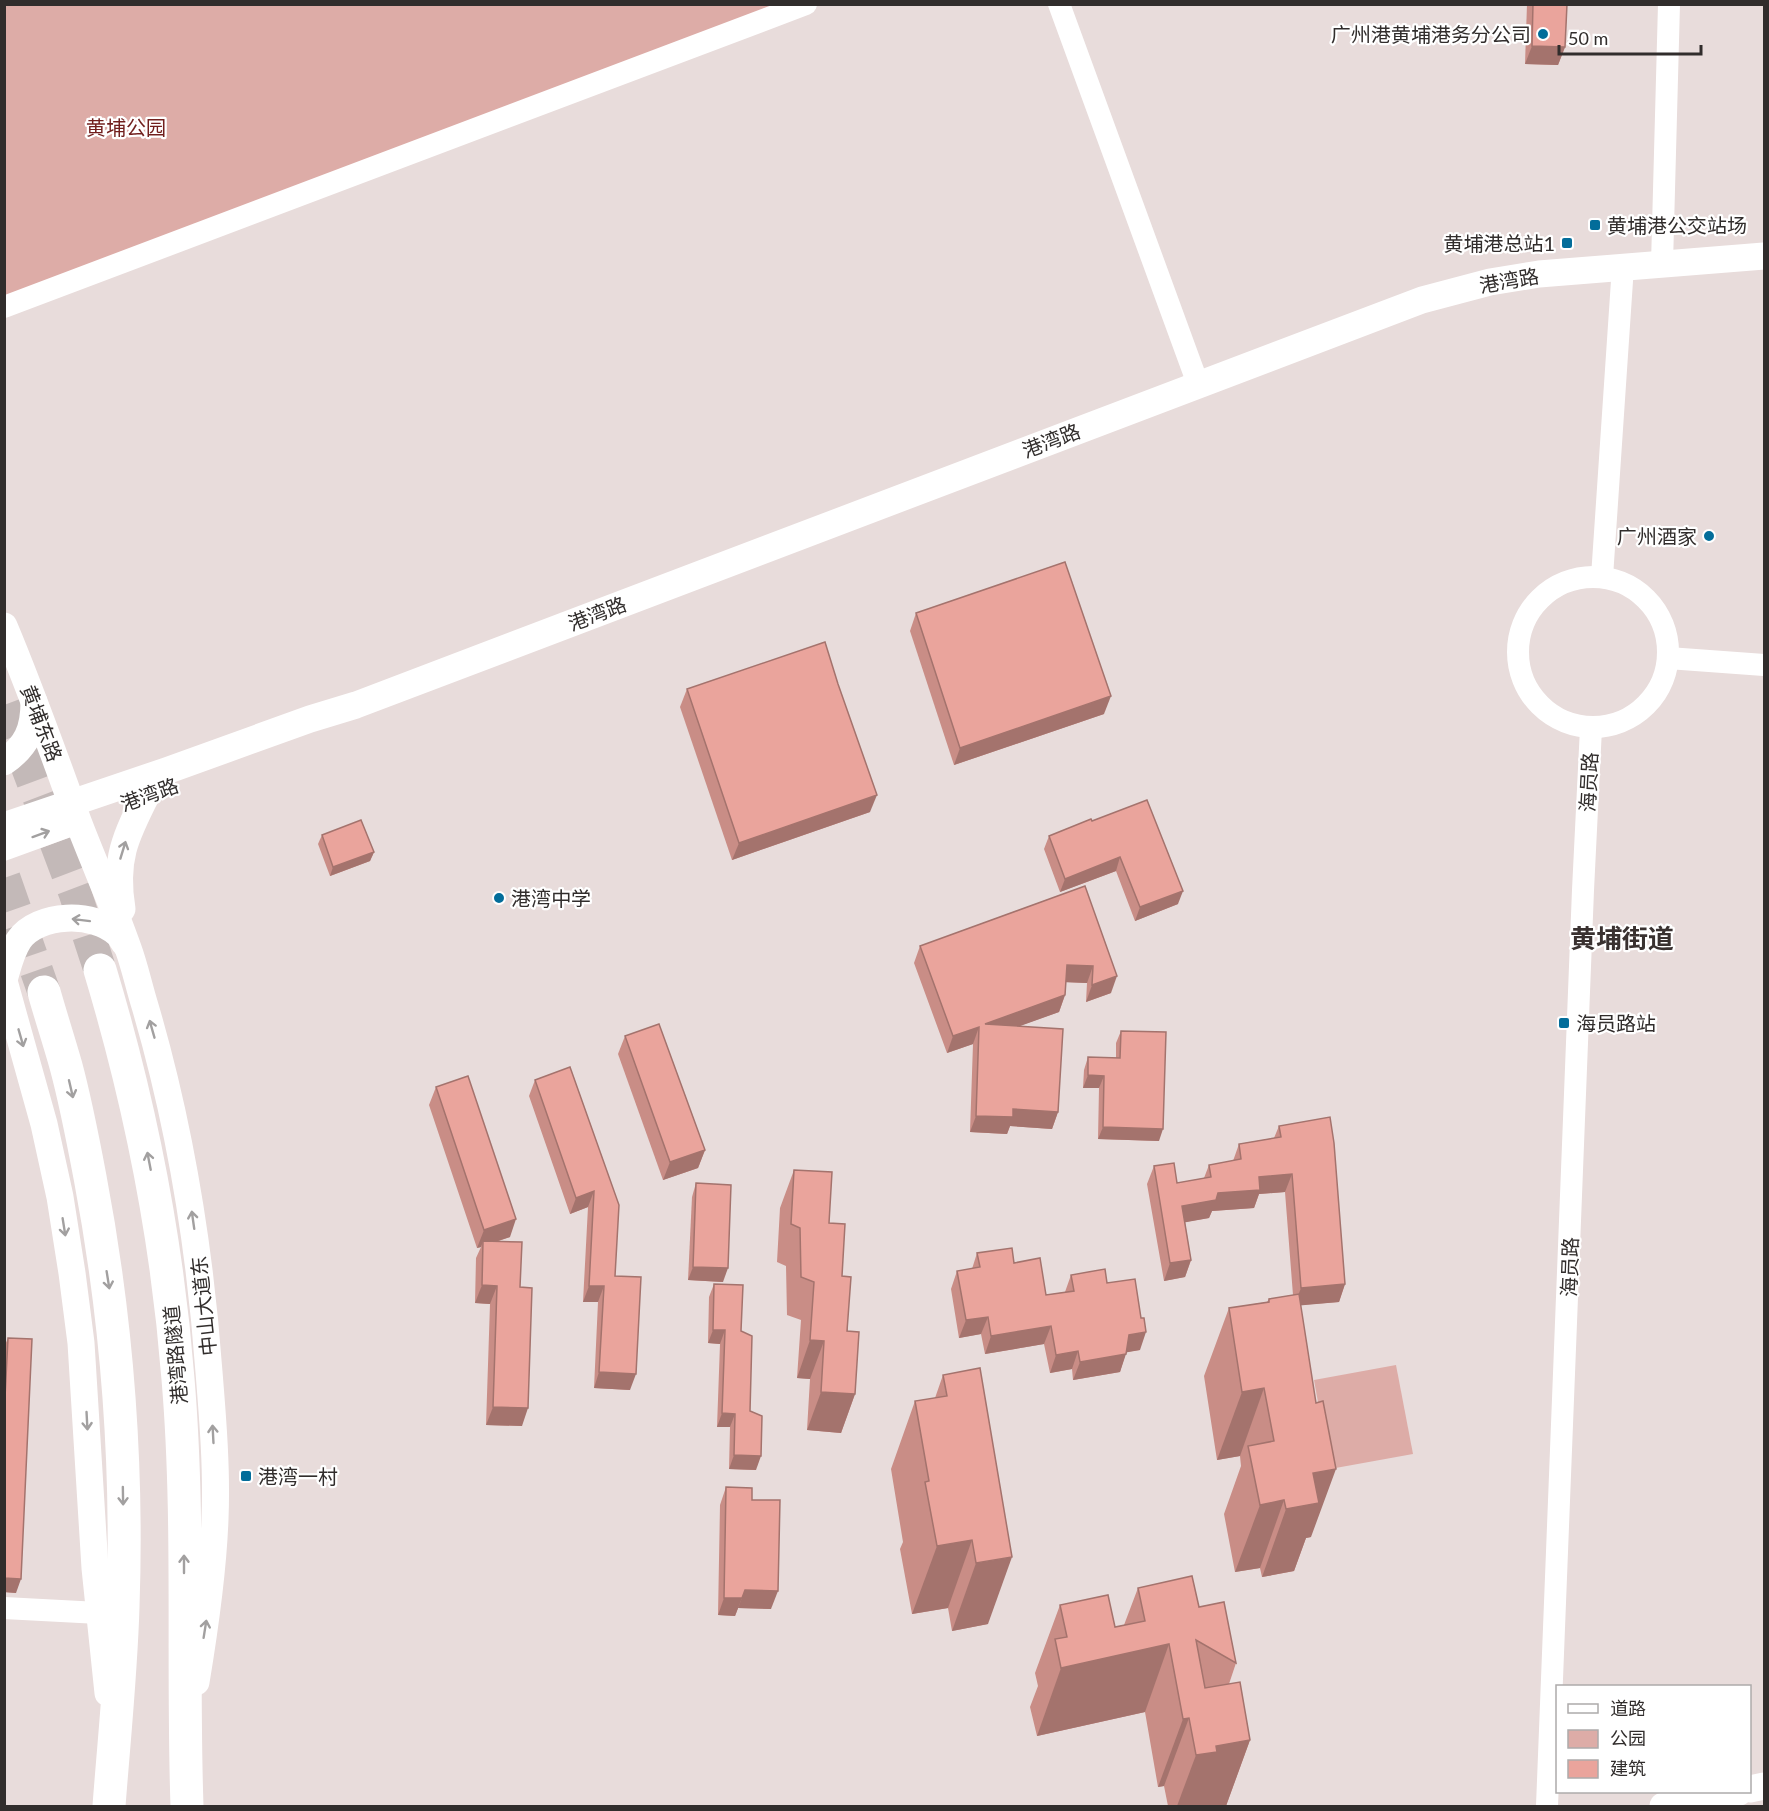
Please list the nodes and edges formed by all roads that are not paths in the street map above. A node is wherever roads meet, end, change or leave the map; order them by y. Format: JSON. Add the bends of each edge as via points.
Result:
{"nodes":[{"id":1,"x":806,"y":4,"type":"edge"},
{"id":2,"x":1059,"y":4,"type":"edge"},
{"id":3,"x":1669,"y":4,"type":"edge"},
{"id":4,"x":1764,"y":256,"type":"edge"},
{"id":5,"x":1662,"y":264,"type":"junction"},
{"id":6,"x":1623,"y":266,"type":"junction"},
{"id":7,"x":4,"y":307,"type":"edge"},
{"id":8,"x":1198,"y":384,"type":"junction"},
{"id":9,"x":1602,"y":577,"type":"junction"},
{"id":10,"x":4,"y":626,"type":"edge"},
{"id":11,"x":1668,"y":658,"type":"junction"},
{"id":12,"x":1764,"y":665,"type":"edge"},
{"id":13,"x":34,"y":699,"type":"junction"},
{"id":14,"x":356,"y":705,"type":"junction"},
{"id":15,"x":1591,"y":728,"type":"junction"},
{"id":16,"x":4,"y":762,"type":"edge"},
{"id":17,"x":147,"y":795,"type":"junction"},
{"id":18,"x":75,"y":812,"type":"junction"},
{"id":19,"x":4,"y":826,"type":"edge"},
{"id":20,"x":4,"y":847,"type":"edge"},
{"id":21,"x":128,"y":949,"type":"junction"},
{"id":22,"x":100,"y":970,"type":"tunnel mouth"},
{"id":23,"x":4,"y":980,"type":"edge"},
{"id":24,"x":44,"y":992,"type":"tunnel mouth"},
{"id":25,"x":4,"y":1608,"type":"edge"},
{"id":26,"x":99,"y":1614,"type":"junction"},
{"id":27,"x":185,"y":1749,"type":"junction"},
{"id":28,"x":114,"y":1750,"type":"junction"},
{"id":29,"x":1729,"y":1793,"type":"edge"},
{"id":30,"x":109,"y":1806,"type":"edge"},
{"id":31,"x":187,"y":1806,"type":"edge"},
{"id":32,"x":1547,"y":1806,"type":"edge"},
{"id":33,"x":1663,"y":1806,"type":"edge"}],
"edges":[{"from":1,"to":7,"type":"street"},
{"from":2,"to":8,"type":"street"},
{"from":3,"to":5,"type":"street"},
{"from":4,"to":5,"type":"street","name":"港湾路"},
{"from":5,"to":6,"type":"street","name":"港湾路"},
{"from":6,"to":8,"type":"street","name":"港湾路","via":[[1530,275],[1432,297]]},
{"from":6,"to":9,"type":"street"},
{"from":8,"to":14,"type":"street","name":"港湾路"},
{"from":9,"to":11,"type":"street","via":[[1634,588],[1652,605],[1665,627]]},
{"from":9,"to":15,"type":"street","via":[[1586,576],[1561,583],[1540,597],[1525,617],[1518,641],[1518,666],[1527,689],[1542,708],[1563,722]]},
{"from":10,"to":13,"type":"street","name":"黄埔东路"},
{"from":11,"to":12,"type":"street"},
{"from":11,"to":15,"type":"street","via":[[1653,699],[1634,716],[1611,726]]},
{"from":13,"to":16,"type":"street","via":[[30,732]]},
{"from":13,"to":18,"type":"street","name":"黄埔东路"},
{"from":14,"to":17,"type":"street","name":"港湾路","via":[[310,731]]},
{"from":14,"to":18,"type":"street","name":"港湾路","via":[[310,719]]},
{"from":15,"to":32,"type":"street","name":"海员路"},
{"from":17,"to":18,"type":"street","name":"港湾路"},
{"from":21,"to":17,"type":"street","one_way":true,"via":[[119,865]]},
{"from":18,"to":19,"type":"street","name":"港湾路"},
{"from":20,"to":18,"type":"street","name":"港湾路","one_way":true},
{"from":18,"to":21,"type":"street","name":"中山大道东"},
{"from":21,"to":23,"type":"street","one_way":true,"via":[[118,934],[100,923],[72,918],[50,920],[34,926],[20,938]]},
{"from":27,"to":21,"type":"street","name":"中山大道东","one_way":true,"via":[[210,1596],[214,1545],[208,1362],[199,1261],[182,1154]]},
{"from":27,"to":22,"type":"highway","name":"港湾路隧道","one_way":true,"via":[[183,1463],[172,1307],[150,1165],[122,1043]]},
{"from":23,"to":26,"type":"street","one_way":true,"via":[[44,1124],[72,1273],[81,1343]]},
{"from":24,"to":28,"type":"highway","one_way":true,"via":[[83,1142],[109,1290],[117,1365],[124,1547]]},
{"from":25,"to":26,"type":"street"},
{"from":26,"to":28,"type":"street"},
{"from":27,"to":31,"type":"highway","name":"中山大道东"},
{"from":28,"to":30,"type":"highway"},
{"from":29,"to":33,"type":"street"}]}
